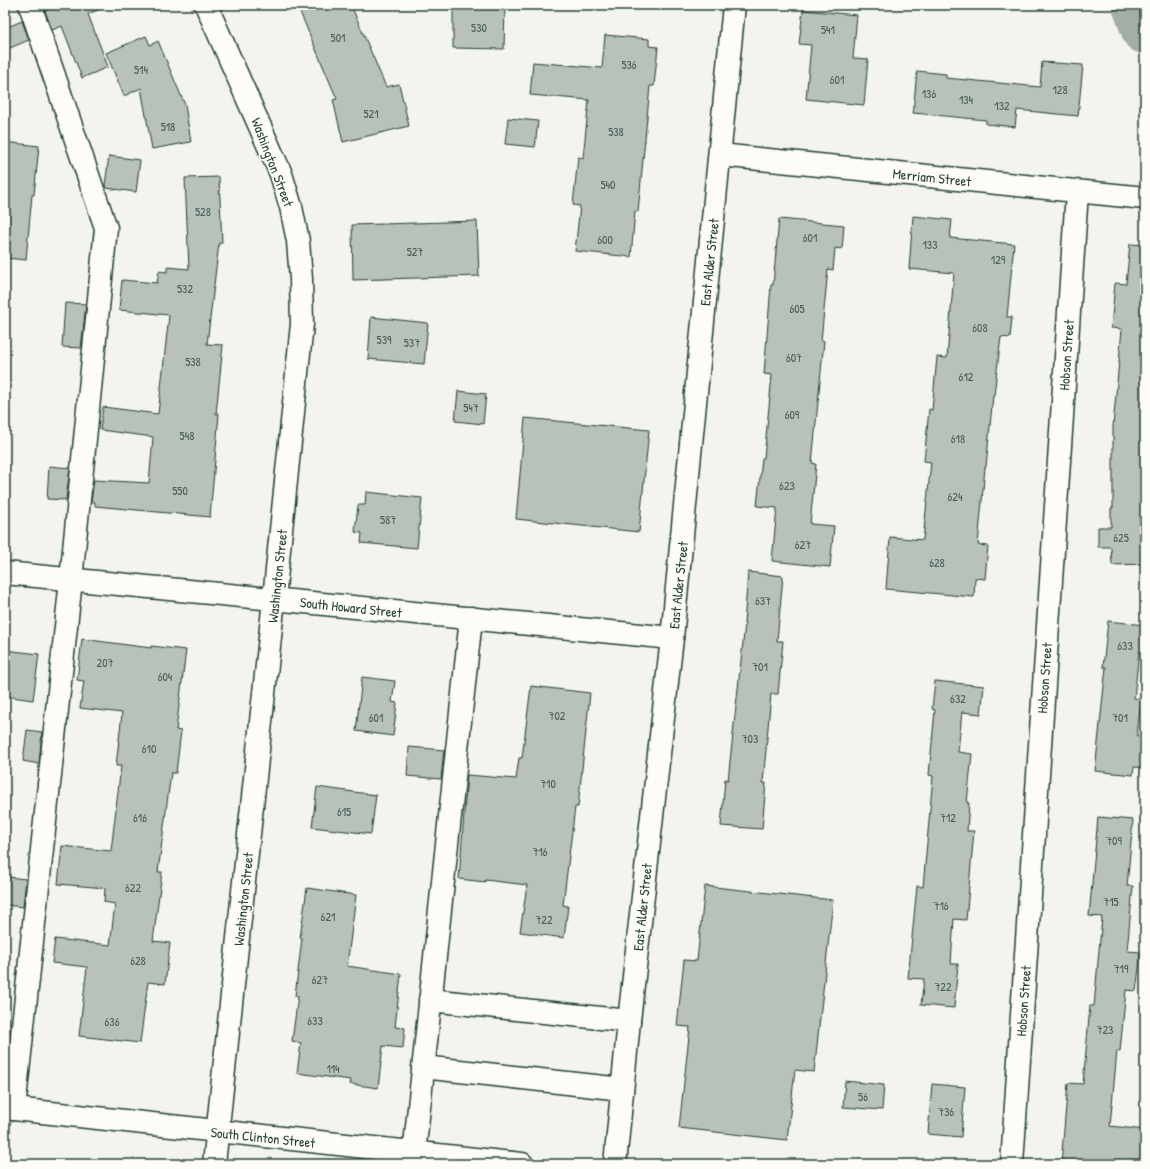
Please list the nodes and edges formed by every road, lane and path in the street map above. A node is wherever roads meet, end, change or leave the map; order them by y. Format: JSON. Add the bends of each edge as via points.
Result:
{"nodes":[{"id":1,"x":30,"y":5,"type":"edge"},
{"id":2,"x":206,"y":5,"type":"edge"},
{"id":3,"x":734,"y":5,"type":"edge"},
{"id":4,"x":720,"y":155,"type":"junction"},
{"id":5,"x":1077,"y":192,"type":"junction"},
{"id":6,"x":1145,"y":198,"type":"edge"},
{"id":7,"x":5,"y":573,"type":"edge"},
{"id":8,"x":71,"y":580,"type":"junction"},
{"id":9,"x":274,"y":599,"type":"junction"},
{"id":10,"x":471,"y":618,"type":"junction"},
{"id":11,"x":672,"y":638,"type":"junction"},
{"id":12,"x":430,"y":1000,"type":"junction"},
{"id":13,"x":629,"y":1021,"type":"junction"},
{"id":14,"x":423,"y":1067,"type":"junction"},
{"id":15,"x":622,"y":1089,"type":"junction"},
{"id":16,"x":9,"y":1109,"type":"edge"},
{"id":17,"x":218,"y":1132,"type":"junction"},
{"id":18,"x":413,"y":1158,"type":"edge"},
{"id":19,"x":214,"y":1164,"type":"edge"},
{"id":20,"x":522,"y":1164,"type":"edge"},
{"id":21,"x":615,"y":1164,"type":"edge"},
{"id":22,"x":1012,"y":1164,"type":"edge"}],
"edges":[{"from":1,"to":8,"type":"street","via":[[106,228]]},
{"from":2,"to":9,"type":"street","name":"Washington Street","via":[[281,174],[298,241],[302,324]]},
{"from":3,"to":4,"type":"street","name":"East Alder Street"},
{"from":4,"to":5,"type":"street","name":"Merriam Street"},
{"from":4,"to":11,"type":"street","name":"East Alder Street"},
{"from":5,"to":6,"type":"street","name":"Merriam Street"},
{"from":5,"to":22,"type":"street","name":"Hobson Street"},
{"from":7,"to":8,"type":"street","name":"South Howard Street"},
{"from":8,"to":9,"type":"street","name":"South Howard Street"},
{"from":8,"to":16,"type":"street"},
{"from":9,"to":10,"type":"street","name":"South Howard Street"},
{"from":9,"to":17,"type":"street","name":"Washington Street"},
{"from":10,"to":11,"type":"street","name":"South Howard Street"},
{"from":10,"to":12,"type":"street"},
{"from":11,"to":13,"type":"street","name":"East Alder Street"},
{"from":12,"to":13,"type":"street"},
{"from":12,"to":14,"type":"street"},
{"from":13,"to":15,"type":"street","name":"East Alder Street"},
{"from":14,"to":15,"type":"street"},
{"from":14,"to":18,"type":"street"},
{"from":15,"to":21,"type":"street","name":"East Alder Street"},
{"from":16,"to":17,"type":"street","name":"South Clinton Street"},
{"from":17,"to":18,"type":"street","name":"South Clinton Street"},
{"from":17,"to":19,"type":"street","name":"Washington Street"},
{"from":18,"to":20,"type":"street","name":"South Clinton Street"}]}
